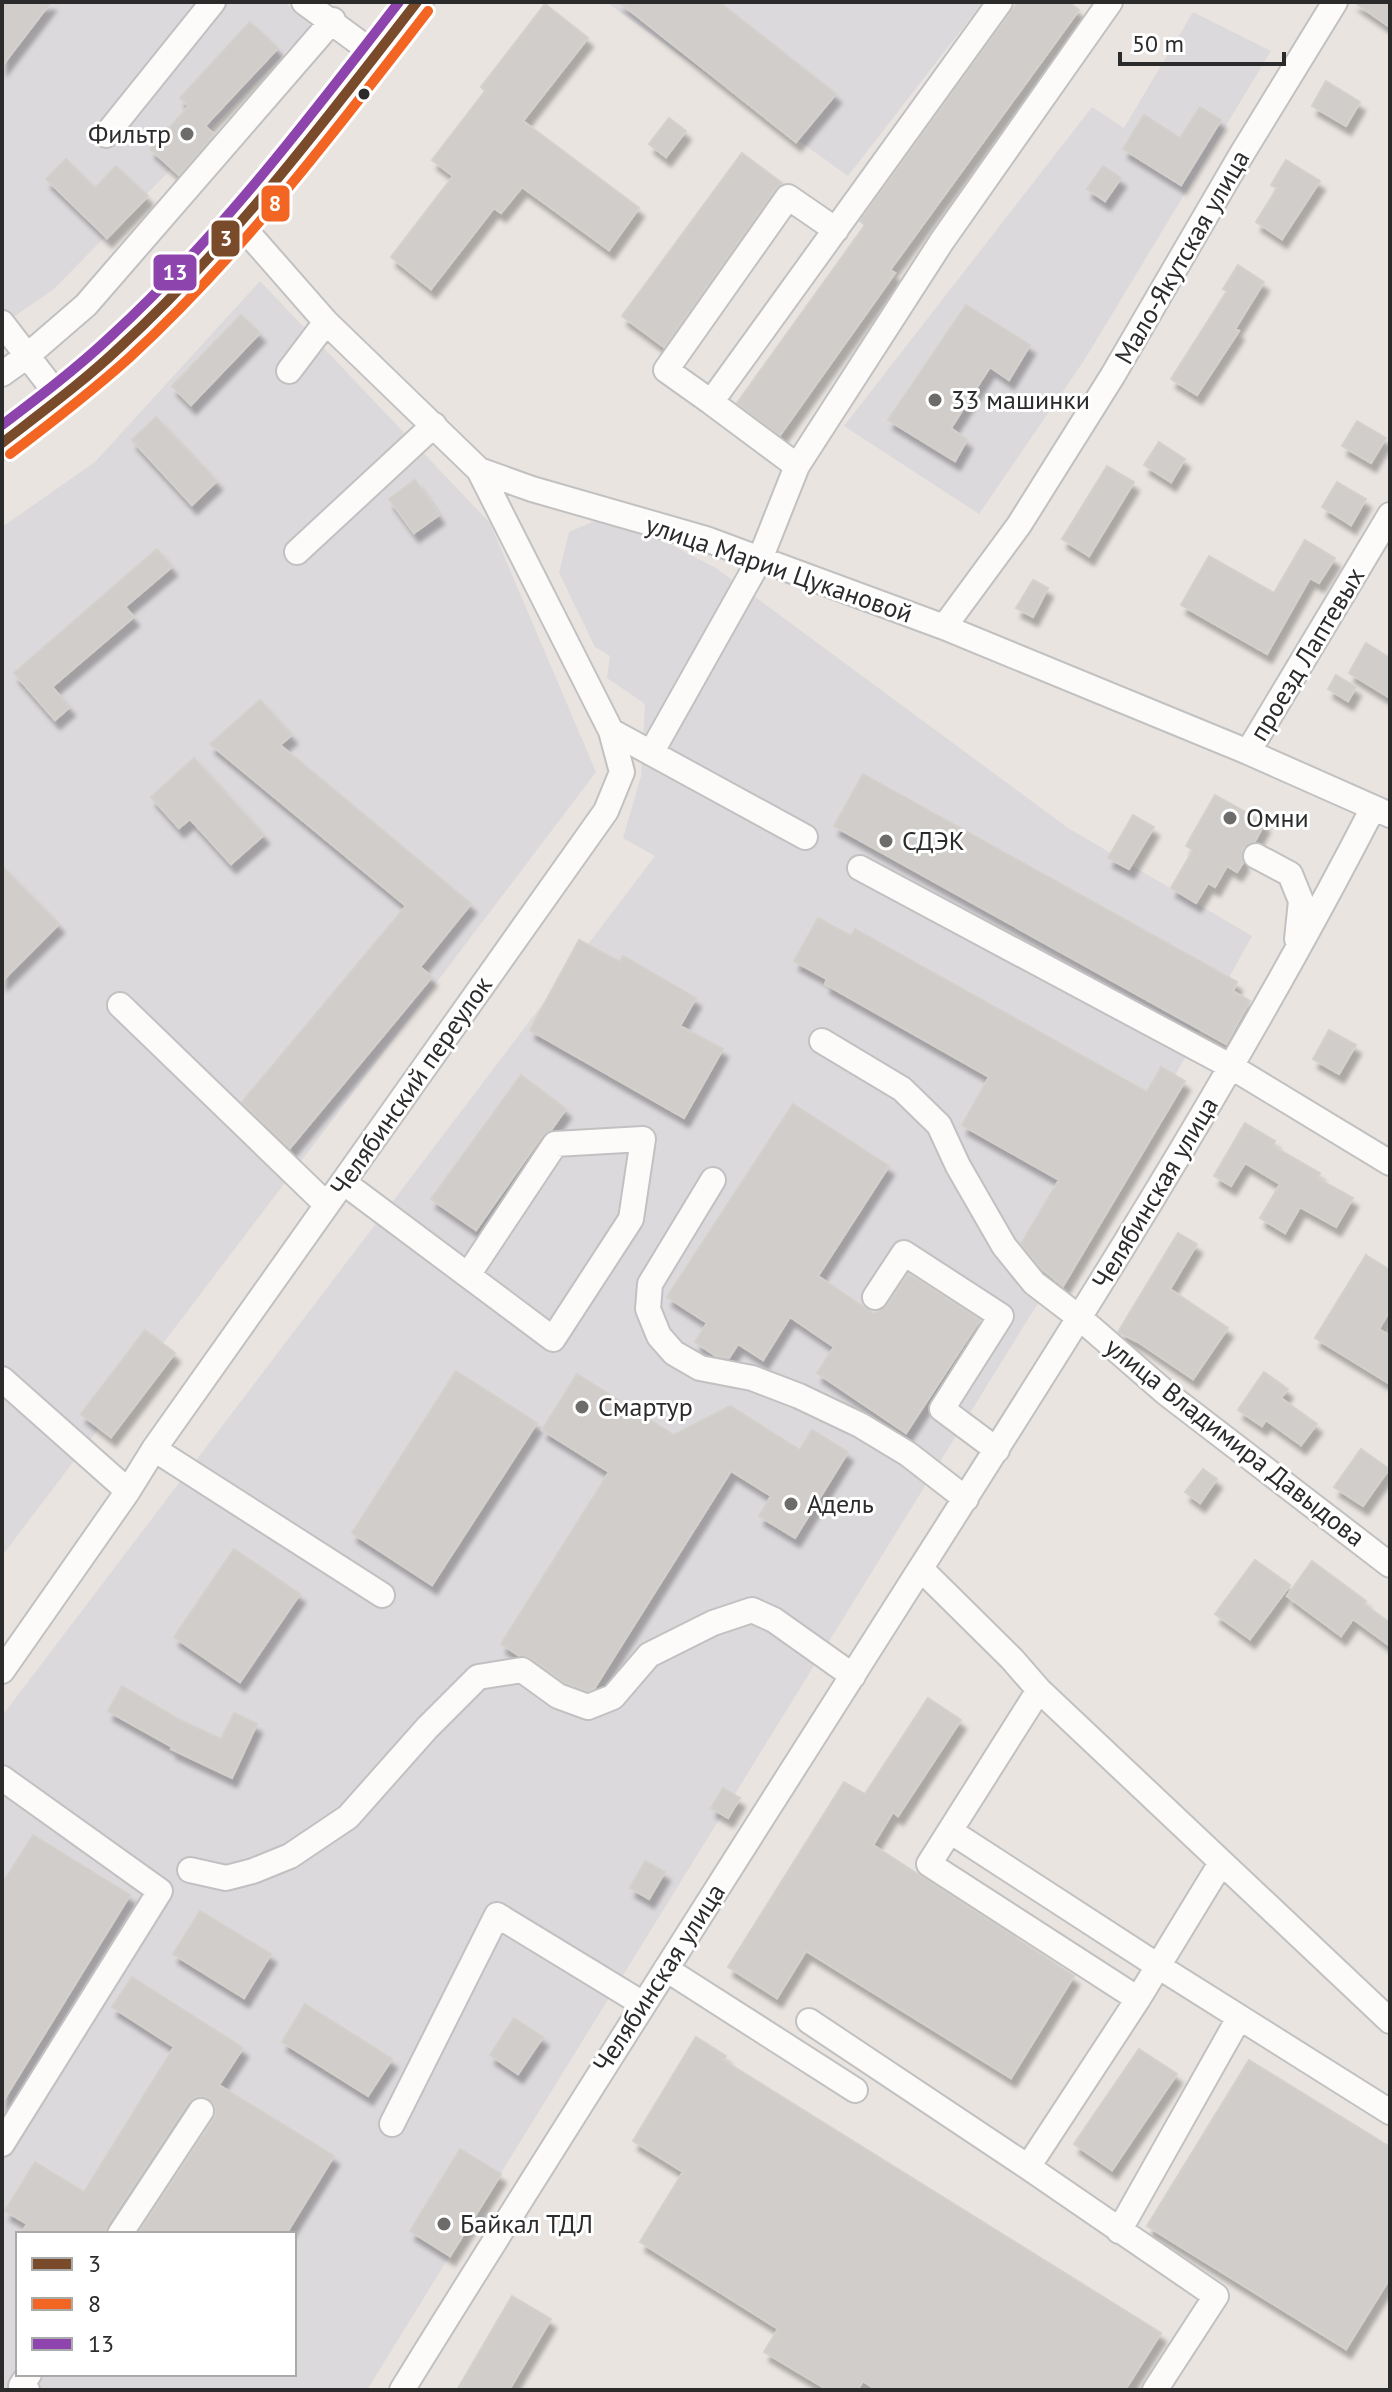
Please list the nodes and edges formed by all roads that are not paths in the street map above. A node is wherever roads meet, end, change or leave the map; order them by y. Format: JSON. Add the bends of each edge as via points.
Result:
{"nodes":[{"id":1,"x":213,"y":2,"type":"edge"},
{"id":2,"x":304,"y":2,"type":"edge"},
{"id":3,"x":417,"y":2,"type":"edge"},
{"id":4,"x":1000,"y":2,"type":"edge"},
{"id":5,"x":1110,"y":2,"type":"edge"},
{"id":6,"x":1335,"y":2,"type":"edge"},
{"id":7,"x":333,"y":20,"type":"junction"},
{"id":8,"x":376,"y":55,"type":"junction"},
{"id":9,"x":106,"y":135,"type":"dead end"},
{"id":10,"x":241,"y":225,"type":"junction"},
{"id":11,"x":836,"y":230,"type":"junction"},
{"id":12,"x":326,"y":322,"type":"junction"},
{"id":13,"x":2,"y":323,"type":"edge"},
{"id":14,"x":27,"y":356,"type":"junction"},
{"id":15,"x":289,"y":371,"type":"dead end"},
{"id":16,"x":2,"y":374,"type":"edge"},
{"id":17,"x":59,"y":397,"type":"junction"},
{"id":18,"x":711,"y":402,"type":"junction"},
{"id":19,"x":434,"y":425,"type":"junction"},
{"id":20,"x":2,"y":443,"type":"edge"},
{"id":21,"x":797,"y":466,"type":"junction"},
{"id":22,"x":479,"y":470,"type":"junction"},
{"id":23,"x":1390,"y":515,"type":"edge"},
{"id":24,"x":297,"y":552,"type":"dead end"},
{"id":25,"x":760,"y":559,"type":"junction"},
{"id":26,"x":944,"y":627,"type":"junction"},
{"id":27,"x":611,"y":731,"type":"junction"},
{"id":28,"x":1248,"y":752,"type":"junction"},
{"id":29,"x":651,"y":753,"type":"junction"},
{"id":30,"x":1381,"y":812,"type":"edge"},
{"id":31,"x":805,"y":837,"type":"dead end"},
{"id":32,"x":1256,"y":856,"type":"dead end"},
{"id":33,"x":860,"y":868,"type":"dead end"},
{"id":34,"x":1296,"y":949,"type":"junction"},
{"id":35,"x":120,"y":1005,"type":"dead end"},
{"id":36,"x":822,"y":1041,"type":"dead end"},
{"id":37,"x":1230,"y":1066,"type":"junction"},
{"id":38,"x":1390,"y":1163,"type":"edge"},
{"id":39,"x":713,"y":1180,"type":"dead end"},
{"id":40,"x":343,"y":1182,"type":"junction"},
{"id":41,"x":327,"y":1205,"type":"junction"},
{"id":42,"x":468,"y":1275,"type":"junction"},
{"id":43,"x":875,"y":1297,"type":"dead end"},
{"id":44,"x":1081,"y":1319,"type":"junction"},
{"id":45,"x":2,"y":1379,"type":"edge"},
{"id":46,"x":154,"y":1449,"type":"junction"},
{"id":47,"x":997,"y":1450,"type":"junction"},
{"id":48,"x":128,"y":1491,"type":"junction"},
{"id":49,"x":966,"y":1499,"type":"junction"},
{"id":50,"x":1390,"y":1565,"type":"edge"},
{"id":51,"x":921,"y":1569,"type":"junction"},
{"id":52,"x":382,"y":1595,"type":"dead end"},
{"id":53,"x":2,"y":1671,"type":"edge"},
{"id":54,"x":853,"y":1676,"type":"junction"},
{"id":55,"x":1039,"y":1690,"type":"junction"},
{"id":56,"x":2,"y":1778,"type":"edge"},
{"id":57,"x":950,"y":1831,"type":"junction"},
{"id":58,"x":1221,"y":1863,"type":"junction"},
{"id":59,"x":190,"y":1870,"type":"dead end"},
{"id":60,"x":1158,"y":1966,"type":"junction"},
{"id":61,"x":666,"y":1969,"type":"junction"},
{"id":62,"x":1138,"y":1999,"type":"junction"},
{"id":63,"x":643,"y":2004,"type":"junction"},
{"id":64,"x":1239,"y":2018,"type":"junction"},
{"id":65,"x":809,"y":2021,"type":"dead end"},
{"id":66,"x":1390,"y":2021,"type":"edge"},
{"id":67,"x":855,"y":2090,"type":"dead end"},
{"id":68,"x":201,"y":2111,"type":"dead end"},
{"id":69,"x":1390,"y":2112,"type":"edge"},
{"id":70,"x":392,"y":2124,"type":"dead end"},
{"id":71,"x":2,"y":2144,"type":"edge"},
{"id":72,"x":1028,"y":2167,"type":"junction"},
{"id":73,"x":1119,"y":2231,"type":"junction"},
{"id":74,"x":121,"y":2232,"type":"edge"},
{"id":75,"x":402,"y":2390,"type":"edge"},
{"id":76,"x":1155,"y":2390,"type":"edge"}],
"edges":[{"from":1,"to":9,"type":"street"},
{"from":2,"to":7,"type":"street"},
{"from":3,"to":8,"type":"main road"},
{"from":4,"to":11,"type":"street"},
{"from":5,"to":21,"type":"street","via":[[942,241]]},
{"from":6,"to":26,"type":"street","name":"Мало-Якутская улица","via":[[1113,375],[1019,525]]},
{"from":7,"to":8,"type":"street"},
{"from":7,"to":14,"type":"street","via":[[86,305]]},
{"from":8,"to":10,"type":"main road"},
{"from":10,"to":12,"type":"street","name":"улица Марии Цукановой"},
{"from":10,"to":17,"type":"main road","via":[[128,341]]},
{"from":11,"to":18,"type":"street"},
{"from":11,"to":18,"type":"street","via":[[788,197],[666,370]]},
{"from":12,"to":15,"type":"street"},
{"from":12,"to":19,"type":"street","name":"улица Марии Цукановой"},
{"from":13,"to":14,"type":"street"},
{"from":14,"to":16,"type":"street"},
{"from":14,"to":17,"type":"street"},
{"from":17,"to":20,"type":"main road"},
{"from":18,"to":21,"type":"street"},
{"from":19,"to":22,"type":"street","name":"улица Марии Цукановой"},
{"from":19,"to":24,"type":"street"},
{"from":21,"to":25,"type":"street"},
{"from":22,"to":25,"type":"street","name":"улица Марии Цукановой"},
{"from":22,"to":27,"type":"street","name":"Челябинский переулок"},
{"from":23,"to":28,"type":"street","name":"проезд Лаптевых"},
{"from":25,"to":26,"type":"street","name":"улица Марии Цукановой"},
{"from":25,"to":29,"type":"street"},
{"from":26,"to":28,"type":"street","name":"улица Марии Цукановой"},
{"from":27,"to":29,"type":"street"},
{"from":27,"to":40,"type":"street","name":"Челябинский переулок","via":[[622,772],[606,811]]},
{"from":28,"to":30,"type":"street","name":"улица Марии Цукановой"},
{"from":29,"to":31,"type":"street"},
{"from":30,"to":34,"type":"street","name":"Челябинская улица"},
{"from":32,"to":34,"type":"street","via":[[1290,874],[1301,901]]},
{"from":33,"to":37,"type":"street"},
{"from":34,"to":37,"type":"street","name":"Челябинская улица"},
{"from":35,"to":41,"type":"street"},
{"from":36,"to":44,"type":"street","name":"улица Владимира Давыдова","via":[[902,1089],[939,1125],[1004,1246],[1034,1283]]},
{"from":37,"to":38,"type":"street"},
{"from":37,"to":44,"type":"street","name":"Челябинская улица"},
{"from":39,"to":49,"type":"street","via":[[650,1284],[648,1309],[659,1336],[674,1353],[700,1368],[752,1378],[860,1425]]},
{"from":40,"to":41,"type":"street","name":"Челябинский переулок"},
{"from":40,"to":42,"type":"street"},
{"from":41,"to":46,"type":"street","name":"Челябинский переулок"},
{"from":42,"to":42,"type":"street","via":[[553,1339],[631,1219],[643,1139],[555,1144]]},
{"from":43,"to":47,"type":"street","via":[[904,1253],[1001,1316],[942,1409]]},
{"from":44,"to":47,"type":"street","name":"Челябинская улица"},
{"from":44,"to":50,"type":"street","name":"улица Владимира Давыдова","via":[[1166,1393]]},
{"from":45,"to":48,"type":"street"},
{"from":46,"to":48,"type":"street","name":"Челябинский переулок"},
{"from":46,"to":52,"type":"street"},
{"from":47,"to":49,"type":"street","name":"Челябинская улица"},
{"from":48,"to":53,"type":"street","name":"Челябинский переулок"},
{"from":49,"to":51,"type":"street","name":"Челябинская улица"},
{"from":51,"to":54,"type":"street","name":"Челябинская улица"},
{"from":51,"to":55,"type":"street"},
{"from":54,"to":59,"type":"street","via":[[752,1610],[649,1655],[613,1697],[588,1707],[558,1696],[522,1670],[478,1677],[348,1817],[314,1840],[290,1856],[226,1878]]},
{"from":54,"to":61,"type":"street","name":"Челябинская улица"},
{"from":55,"to":57,"type":"street"},
{"from":55,"to":58,"type":"street"},
{"from":56,"to":71,"type":"street","via":[[160,1891]]},
{"from":57,"to":60,"type":"street"},
{"from":57,"to":62,"type":"street","via":[[929,1864]]},
{"from":58,"to":60,"type":"street"},
{"from":58,"to":66,"type":"street"},
{"from":60,"to":62,"type":"street"},
{"from":60,"to":64,"type":"street"},
{"from":61,"to":63,"type":"street","name":"Челябинская улица"},
{"from":61,"to":67,"type":"street"},
{"from":62,"to":72,"type":"street"},
{"from":63,"to":70,"type":"street","via":[[497,1915]]},
{"from":63,"to":75,"type":"street","name":"Челябинская улица"},
{"from":64,"to":69,"type":"street"},
{"from":64,"to":73,"type":"street"},
{"from":65,"to":72,"type":"street"},
{"from":68,"to":74,"type":"street"},
{"from":72,"to":73,"type":"street"},
{"from":73,"to":76,"type":"street","via":[[1216,2296]]}]}
